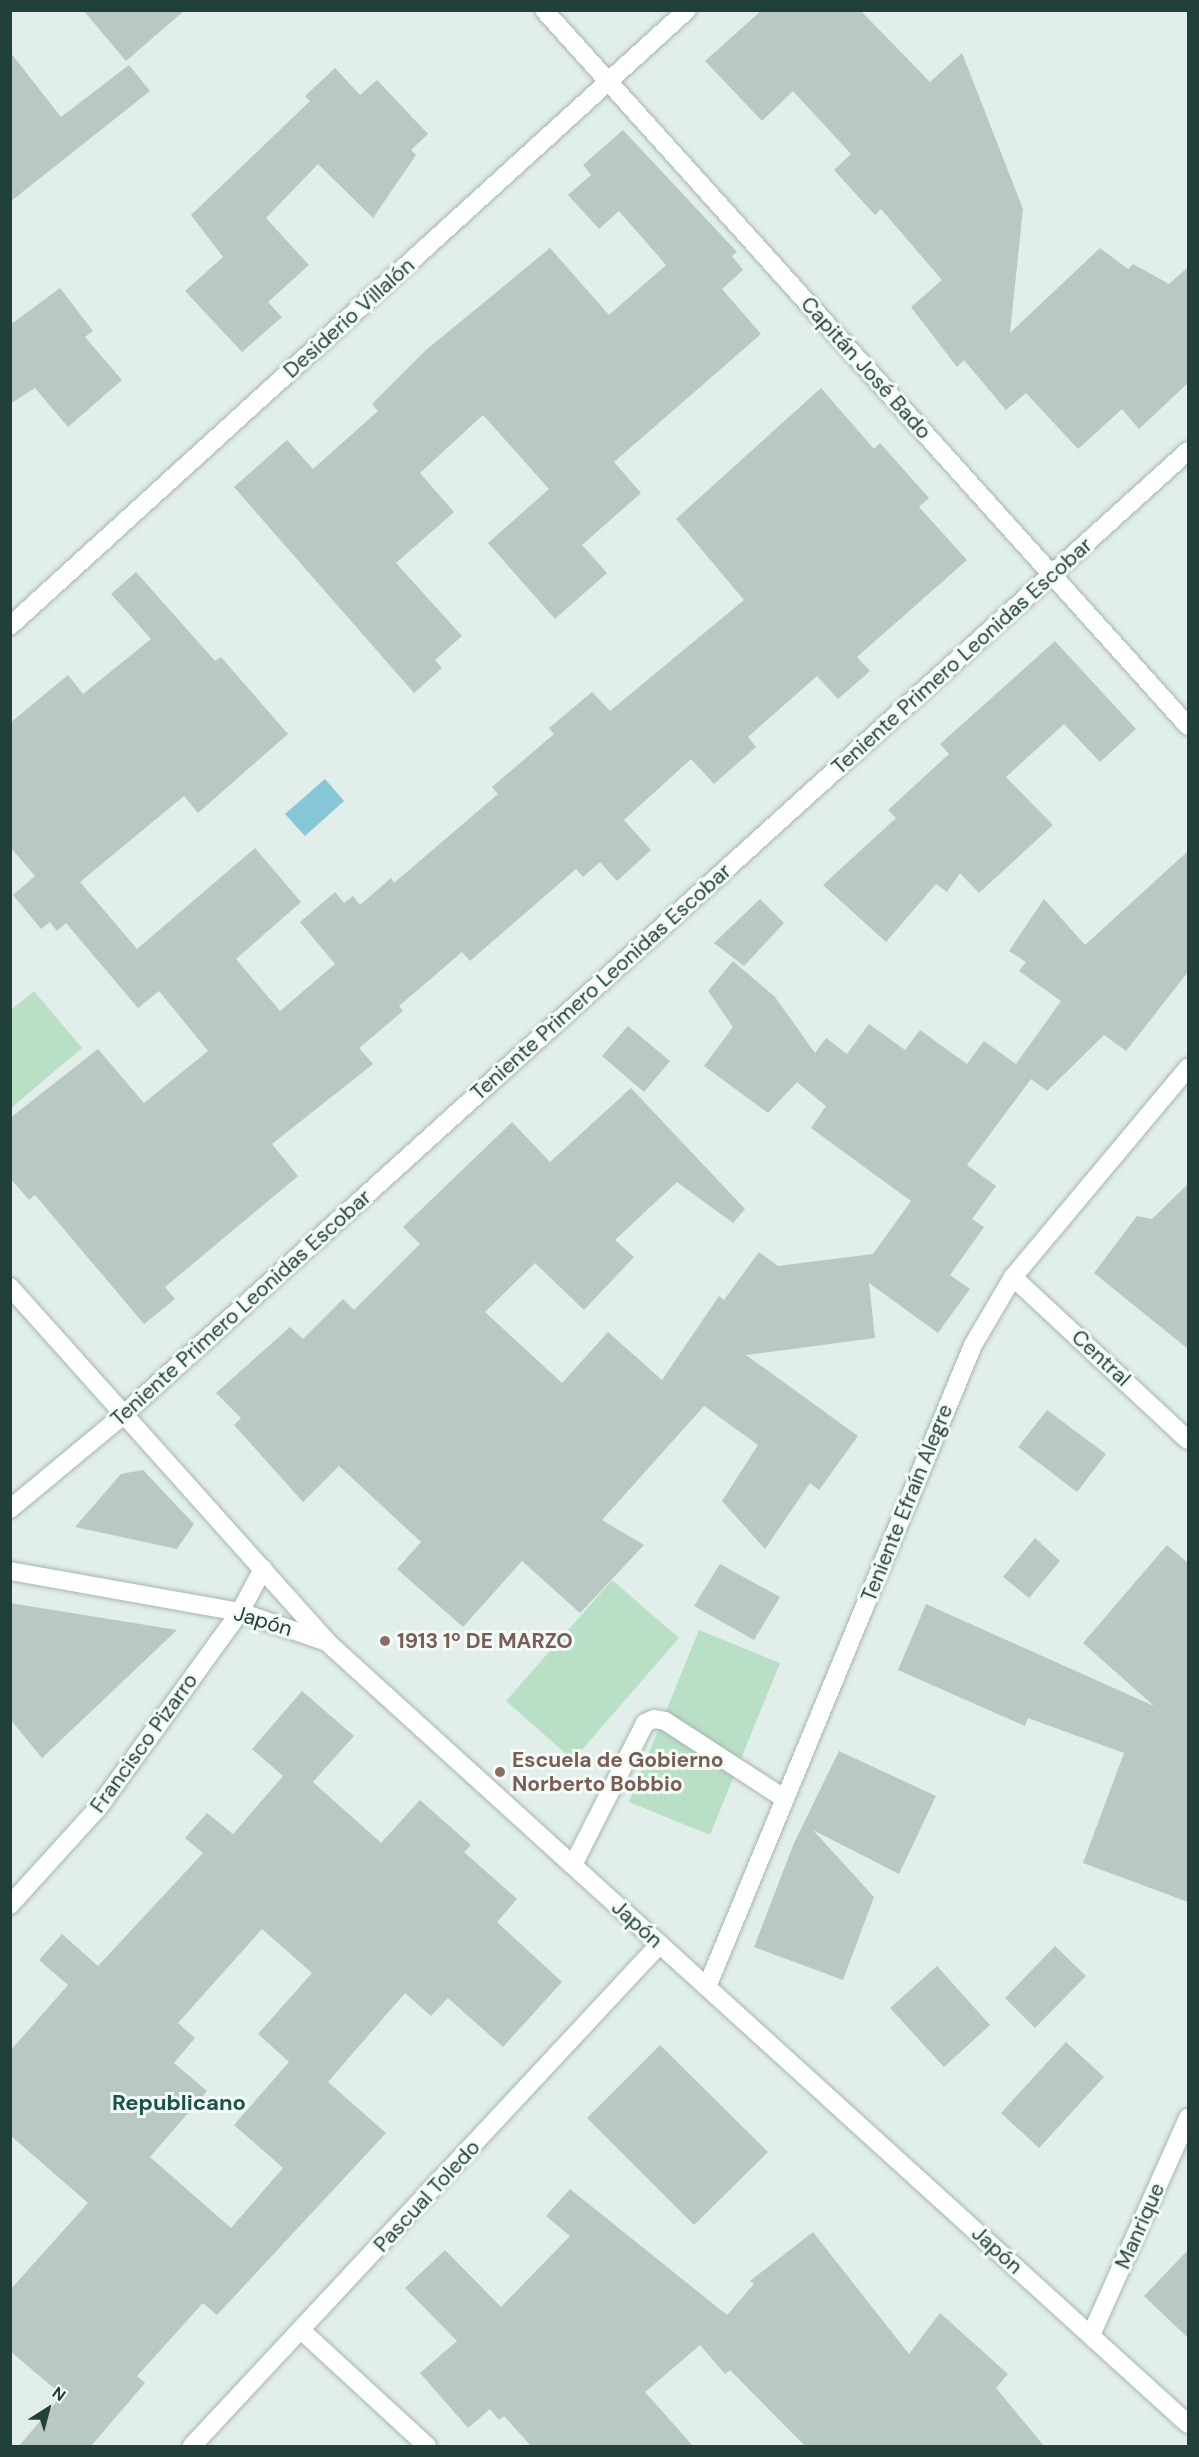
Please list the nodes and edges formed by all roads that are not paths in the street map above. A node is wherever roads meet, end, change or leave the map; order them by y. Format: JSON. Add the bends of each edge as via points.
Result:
{"nodes":[{"id":1,"x":544,"y":10,"type":"edge"},
{"id":2,"x":687,"y":10,"type":"edge"},
{"id":3,"x":608,"y":82,"type":"junction"},
{"id":4,"x":1188,"y":451,"type":"edge"},
{"id":5,"x":1052,"y":574,"type":"junction"},
{"id":6,"x":10,"y":626,"type":"edge"},
{"id":7,"x":1188,"y":726,"type":"edge"},
{"id":8,"x":1188,"y":1068,"type":"edge"},
{"id":9,"x":1013,"y":1277,"type":"junction"},
{"id":10,"x":10,"y":1287,"type":"edge"},
{"id":11,"x":121,"y":1417,"type":"junction"},
{"id":12,"x":1188,"y":1440,"type":"edge"},
{"id":13,"x":10,"y":1509,"type":"edge"},
{"id":14,"x":263,"y":1569,"type":"junction"},
{"id":15,"x":10,"y":1571,"type":"edge"},
{"id":16,"x":240,"y":1612,"type":"junction"},
{"id":17,"x":327,"y":1642,"type":"junction"},
{"id":18,"x":785,"y":1799,"type":"junction"},
{"id":19,"x":573,"y":1865,"type":"junction"},
{"id":20,"x":10,"y":1905,"type":"edge"},
{"id":21,"x":660,"y":1944,"type":"junction"},
{"id":22,"x":707,"y":1987,"type":"junction"},
{"id":23,"x":1188,"y":2118,"type":"edge"},
{"id":24,"x":302,"y":2331,"type":"junction"},
{"id":25,"x":1091,"y":2335,"type":"junction"},
{"id":26,"x":1188,"y":2424,"type":"edge"},
{"id":27,"x":192,"y":2446,"type":"edge"},
{"id":28,"x":427,"y":2446,"type":"edge"}],
"edges":[{"from":1,"to":3,"type":"street","name":"Capitán José Bado"},
{"from":2,"to":3,"type":"street","name":"Desiderio Villalón"},
{"from":3,"to":5,"type":"street","name":"Capitán José Bado"},
{"from":3,"to":6,"type":"street","name":"Desiderio Villalón"},
{"from":4,"to":5,"type":"street","name":"Teniente Primero Leonidas Escobar"},
{"from":5,"to":7,"type":"street","name":"Capitán José Bado"},
{"from":5,"to":11,"type":"street","name":"Teniente Primero Leonidas Escobar"},
{"from":8,"to":9,"type":"street","name":"Teniente Efraín Alegre"},
{"from":9,"to":12,"type":"street","name":"Central"},
{"from":9,"to":18,"type":"street","name":"Teniente Efraín Alegre","via":[[973,1345]]},
{"from":10,"to":11,"type":"street"},
{"from":11,"to":13,"type":"street","name":"Teniente Primero Leonidas Escobar"},
{"from":11,"to":14,"type":"street"},
{"from":14,"to":16,"type":"street","name":"Francisco Pizarro"},
{"from":14,"to":17,"type":"street"},
{"from":15,"to":16,"type":"street","name":"Japón"},
{"from":16,"to":17,"type":"street","name":"Japón"},
{"from":16,"to":20,"type":"street","name":"Francisco Pizarro","via":[[98,1808]]},
{"from":17,"to":19,"type":"street","name":"Japón"},
{"from":18,"to":19,"type":"street","via":[[665,1721],[654,1719],[645,1723]]},
{"from":18,"to":22,"type":"street","name":"Teniente Efraín Alegre"},
{"from":19,"to":21,"type":"street","name":"Japón"},
{"from":21,"to":22,"type":"street","name":"Japón"},
{"from":21,"to":24,"type":"street","name":"Pascual Toledo"},
{"from":22,"to":25,"type":"street","name":"Japón"},
{"from":23,"to":25,"type":"street","name":"Manrique"},
{"from":24,"to":27,"type":"street","name":"Pascual Toledo"},
{"from":24,"to":28,"type":"street"},
{"from":25,"to":26,"type":"street","name":"Japón"}]}
